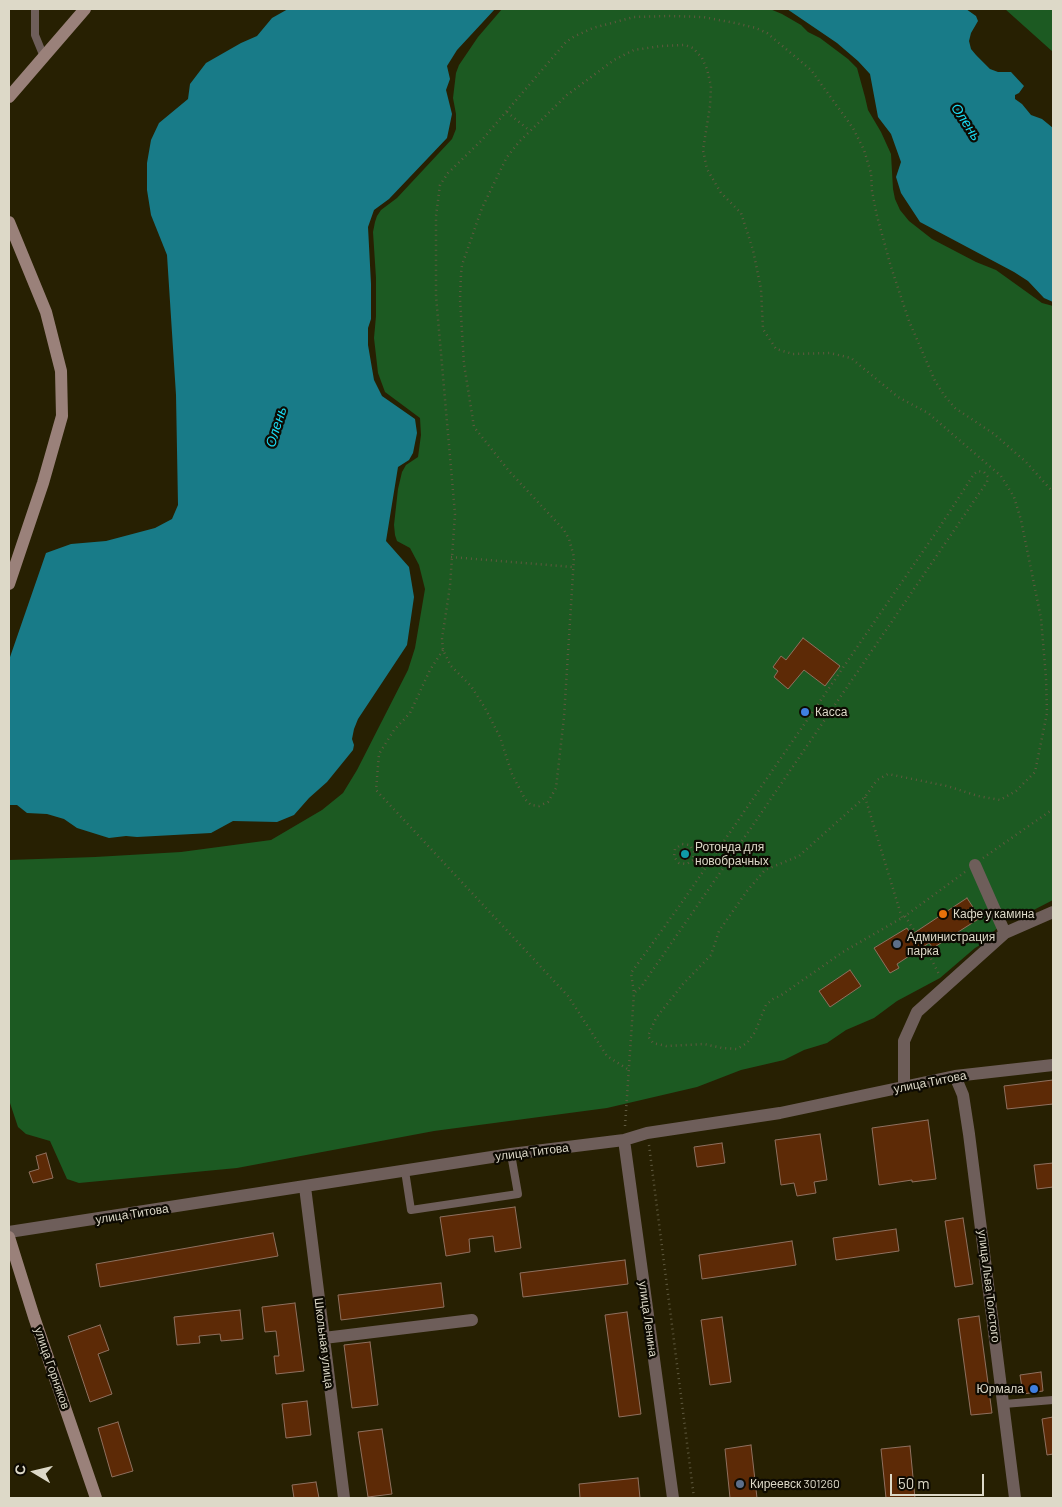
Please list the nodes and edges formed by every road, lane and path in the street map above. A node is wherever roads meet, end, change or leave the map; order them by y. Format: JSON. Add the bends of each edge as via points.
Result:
{"nodes":[{"id":1,"x":35,"y":9,"type":"edge"},
{"id":2,"x":86,"y":9,"type":"edge"},
{"id":3,"x":44,"y":57,"type":"junction"},
{"id":4,"x":9,"y":97,"type":"edge"},
{"id":5,"x":507,"y":112,"type":"junction"},
{"id":6,"x":530,"y":131,"type":"junction"},
{"id":7,"x":9,"y":222,"type":"edge"},
{"id":8,"x":1053,"y":492,"type":"edge"},
{"id":9,"x":451,"y":557,"type":"junction"},
{"id":10,"x":573,"y":566,"type":"junction"},
{"id":11,"x":9,"y":584,"type":"edge"},
{"id":12,"x":443,"y":650,"type":"junction"},
{"id":13,"x":864,"y":796,"type":"junction"},
{"id":14,"x":693,"y":860,"type":"junction"},
{"id":15,"x":975,"y":864,"type":"dead end"},
{"id":16,"x":704,"y":868,"type":"junction"},
{"id":17,"x":1053,"y":912,"type":"edge"},
{"id":18,"x":903,"y":917,"type":"junction"},
{"id":19,"x":1005,"y":933,"type":"junction"},
{"id":20,"x":946,"y":987,"type":"junction"},
{"id":21,"x":634,"y":992,"type":"junction"},
{"id":22,"x":1053,"y":1065,"type":"edge"},
{"id":23,"x":629,"y":1070,"type":"junction"},
{"id":24,"x":955,"y":1076,"type":"junction"},
{"id":25,"x":904,"y":1087,"type":"junction"},
{"id":26,"x":647,"y":1133,"type":"junction"},
{"id":27,"x":624,"y":1140,"type":"junction"},
{"id":28,"x":511,"y":1154,"type":"junction"},
{"id":29,"x":405,"y":1171,"type":"junction"},
{"id":30,"x":305,"y":1187,"type":"junction"},
{"id":31,"x":9,"y":1232,"type":"edge"},
{"id":32,"x":9,"y":1237,"type":"edge"},
{"id":33,"x":472,"y":1320,"type":"dead end"},
{"id":34,"x":324,"y":1338,"type":"junction"},
{"id":35,"x":1053,"y":1400,"type":"edge"},
{"id":36,"x":1004,"y":1404,"type":"junction"},
{"id":37,"x":96,"y":1498,"type":"edge"},
{"id":38,"x":344,"y":1498,"type":"edge"},
{"id":39,"x":673,"y":1498,"type":"edge"},
{"id":40,"x":694,"y":1498,"type":"edge"},
{"id":41,"x":1015,"y":1498,"type":"edge"}],
"edges":[{"from":1,"to":3,"type":"lane","via":[[34,35]]},
{"from":2,"to":3,"type":"main road"},
{"from":3,"to":4,"type":"main road"},
{"from":5,"to":6,"type":"path"},
{"from":5,"to":8,"type":"path","via":[[566,42],[593,28],[634,17],[669,16],[703,17],[767,33],[811,70],[864,150],[872,173],[877,216],[891,267],[909,321],[939,388],[955,408],[994,434]]},
{"from":5,"to":9,"type":"path","via":[[448,173],[440,185],[438,198],[436,296],[454,514]]},
{"from":6,"to":10,"type":"path","via":[[507,157],[482,208],[462,264],[460,298],[464,364],[474,427],[509,471],[564,530],[574,557]]},
{"from":6,"to":13,"type":"path","via":[[567,95],[614,60],[634,50],[685,45],[693,48],[702,58],[711,86],[703,150],[707,169],[721,193],[741,213],[754,250],[761,289],[763,330],[776,349],[793,354],[830,352],[851,358],[898,397],[928,413],[987,463],[1001,476],[1014,497],[1041,618],[1046,678],[1047,713],[1035,772],[1016,791],[1000,800],[888,774],[877,780]]},
{"from":7,"to":11,"type":"main road","via":[[46,312],[61,370],[62,416]]},
{"from":9,"to":10,"type":"path"},
{"from":9,"to":12,"type":"path"},
{"from":10,"to":12,"type":"path","via":[[564,717],[556,788],[548,802],[531,805],[525,799],[485,708],[451,666]]},
{"from":12,"to":23,"type":"path","via":[[410,713],[394,730],[379,754],[376,790],[568,996],[607,1056]]},
{"from":13,"to":18,"type":"path"},
{"from":13,"to":18,"type":"path","via":[[799,856],[765,870],[719,931],[711,955],[656,1018],[648,1036],[653,1043],[666,1046],[704,1044],[737,1049],[747,1043],[755,1032],[766,1005],[773,999]]},
{"from":14,"to":14,"type":"path","via":[[694,852],[690,845],[682,844],[675,849],[674,857],[679,863]]},
{"from":14,"to":16,"type":"path"},
{"from":15,"to":19,"type":"street"},
{"from":16,"to":21,"type":"path","via":[[631,974]]},
{"from":16,"to":21,"type":"path","via":[[974,474],[984,472],[987,482],[641,987]]},
{"from":17,"to":19,"type":"street"},
{"from":18,"to":20,"type":"path","via":[[927,951]]},
{"from":19,"to":20,"type":"street"},
{"from":20,"to":25,"type":"street","via":[[917,1012],[904,1041]]},
{"from":21,"to":23,"type":"path"},
{"from":22,"to":24,"type":"street","name":"улица Титова"},
{"from":23,"to":27,"type":"path"},
{"from":24,"to":25,"type":"street","name":"улица Титова"},
{"from":24,"to":36,"type":"street","name":"улица Льва Толстого","via":[[963,1095],[970,1134]]},
{"from":25,"to":26,"type":"street","name":"улица Титова","via":[[780,1113]]},
{"from":26,"to":27,"type":"street","name":"улица Титова"},
{"from":26,"to":40,"type":"path"},
{"from":27,"to":28,"type":"street","name":"улица Титова"},
{"from":27,"to":39,"type":"street","name":"улица Ленина"},
{"from":28,"to":29,"type":"street","name":"улица Титова"},
{"from":28,"to":29,"type":"lane","via":[[518,1194],[411,1210]]},
{"from":29,"to":30,"type":"street","name":"улица Титова"},
{"from":30,"to":31,"type":"street","name":"улица Титова"},
{"from":30,"to":34,"type":"street","name":"Школьная улица"},
{"from":32,"to":37,"type":"main road","name":"улица Горняков"},
{"from":33,"to":34,"type":"street"},
{"from":34,"to":38,"type":"street","name":"Школьная улица"},
{"from":35,"to":36,"type":"lane"},
{"from":36,"to":41,"type":"street","name":"улица Льва Толстого"}]}
